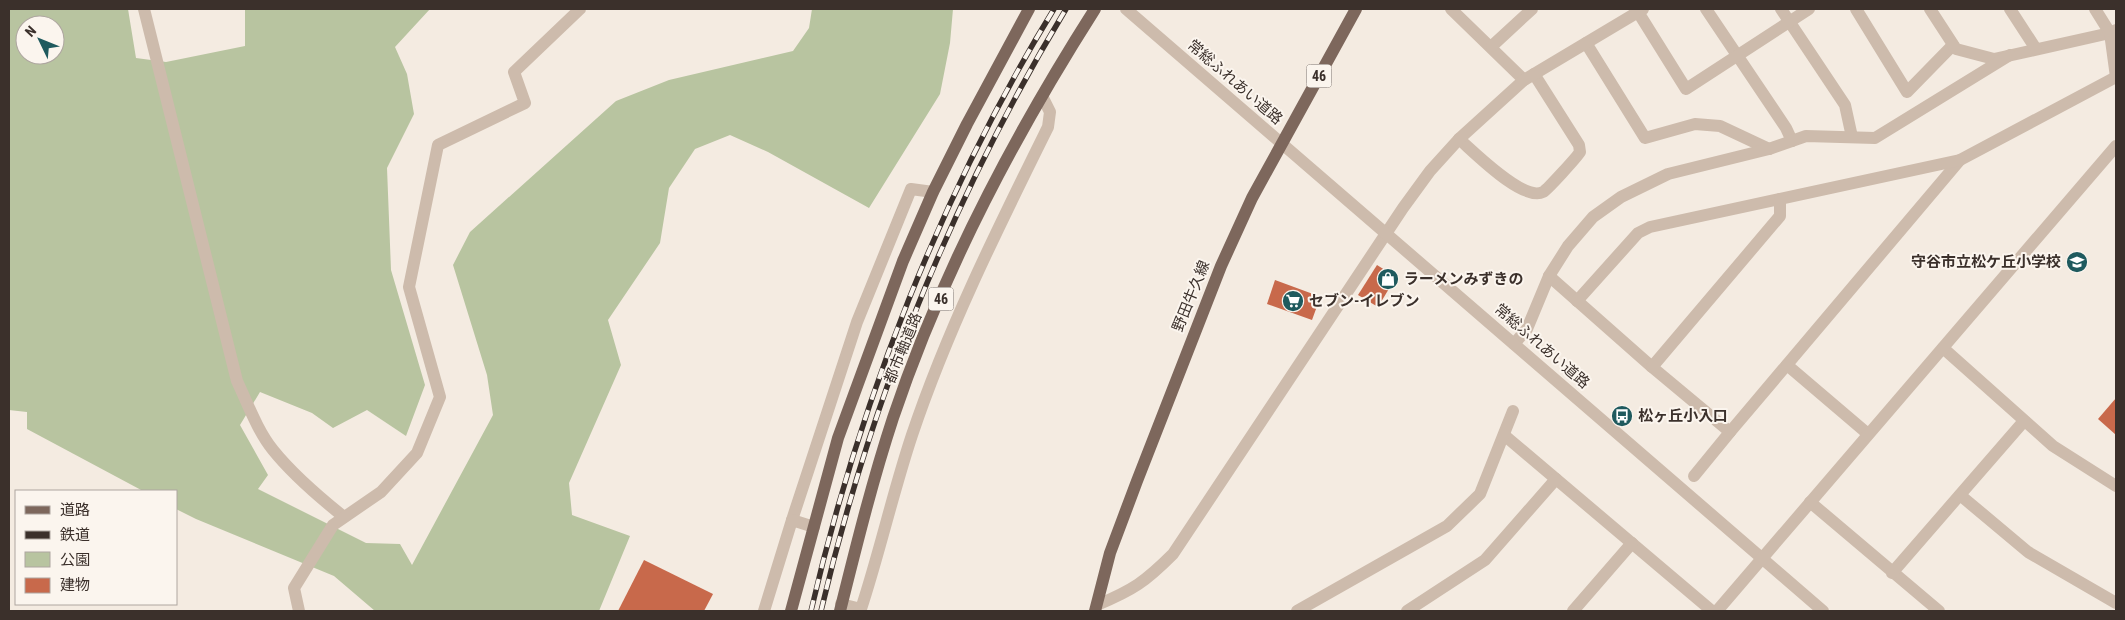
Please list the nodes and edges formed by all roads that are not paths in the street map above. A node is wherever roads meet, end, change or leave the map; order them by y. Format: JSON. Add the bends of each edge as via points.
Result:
{"nodes":[{"id":1,"x":144,"y":9,"type":"edge"},
{"id":2,"x":580,"y":9,"type":"edge"},
{"id":3,"x":1029,"y":9,"type":"edge"},
{"id":4,"x":1095,"y":9,"type":"edge"},
{"id":5,"x":1126,"y":9,"type":"edge"},
{"id":6,"x":1356,"y":9,"type":"edge"},
{"id":7,"x":1451,"y":9,"type":"edge"},
{"id":8,"x":1532,"y":9,"type":"edge"},
{"id":9,"x":1706,"y":9,"type":"edge"},
{"id":10,"x":1781,"y":9,"type":"edge"},
{"id":11,"x":1809,"y":9,"type":"edge"},
{"id":12,"x":1856,"y":9,"type":"edge"},
{"id":13,"x":1930,"y":9,"type":"edge"},
{"id":14,"x":2010,"y":9,"type":"edge"},
{"id":15,"x":2095,"y":9,"type":"edge"},
{"id":16,"x":1640,"y":10,"type":"edge"},
{"id":17,"x":1790,"y":22,"type":"junction"},
{"id":18,"x":2113,"y":31,"type":"edge"},
{"id":19,"x":1586,"y":43,"type":"junction"},
{"id":20,"x":1953,"y":45,"type":"junction"},
{"id":21,"x":1492,"y":46,"type":"junction"},
{"id":22,"x":2036,"y":49,"type":"junction"},
{"id":23,"x":2010,"y":55,"type":"junction"},
{"id":24,"x":1738,"y":56,"type":"junction"},
{"id":25,"x":1529,"y":77,"type":"junction"},
{"id":26,"x":2116,"y":77,"type":"edge"},
{"id":27,"x":1043,"y":98,"type":"junction"},
{"id":28,"x":1852,"y":137,"type":"junction"},
{"id":29,"x":1459,"y":138,"type":"junction"},
{"id":30,"x":1792,"y":141,"type":"junction"},
{"id":31,"x":1281,"y":143,"type":"junction"},
{"id":32,"x":2116,"y":146,"type":"edge"},
{"id":33,"x":1769,"y":149,"type":"junction"},
{"id":34,"x":1960,"y":160,"type":"junction"},
{"id":35,"x":933,"y":192,"type":"junction"},
{"id":36,"x":1780,"y":199,"type":"junction"},
{"id":37,"x":1387,"y":234,"type":"junction"},
{"id":38,"x":1549,"y":276,"type":"junction"},
{"id":39,"x":1577,"y":301,"type":"junction"},
{"id":40,"x":1514,"y":344,"type":"junction"},
{"id":41,"x":1943,"y":348,"type":"junction"},
{"id":42,"x":1787,"y":365,"type":"junction"},
{"id":43,"x":1652,"y":367,"type":"junction"},
{"id":44,"x":1513,"y":411,"type":"dead end"},
{"id":45,"x":2024,"y":421,"type":"junction"},
{"id":46,"x":1730,"y":432,"type":"junction"},
{"id":47,"x":1504,"y":434,"type":"junction"},
{"id":48,"x":1868,"y":434,"type":"junction"},
{"id":49,"x":1694,"y":476,"type":"dead end"},
{"id":50,"x":1556,"y":479,"type":"junction"},
{"id":51,"x":2116,"y":486,"type":"edge"},
{"id":52,"x":1960,"y":495,"type":"junction"},
{"id":53,"x":1810,"y":502,"type":"junction"},
{"id":54,"x":344,"y":517,"type":"junction"},
{"id":55,"x":792,"y":520,"type":"junction"},
{"id":56,"x":814,"y":527,"type":"junction"},
{"id":57,"x":1632,"y":544,"type":"junction"},
{"id":58,"x":1762,"y":559,"type":"junction"},
{"id":59,"x":1892,"y":573,"type":"junction"},
{"id":60,"x":2116,"y":603,"type":"edge"},
{"id":61,"x":841,"y":608,"type":"edge"},
{"id":62,"x":1096,"y":608,"type":"edge"},
{"id":63,"x":299,"y":611,"type":"edge"},
{"id":64,"x":764,"y":611,"type":"edge"},
{"id":65,"x":791,"y":611,"type":"edge"},
{"id":66,"x":1297,"y":611,"type":"edge"},
{"id":67,"x":1408,"y":611,"type":"edge"},
{"id":68,"x":1573,"y":611,"type":"edge"},
{"id":69,"x":1712,"y":611,"type":"edge"},
{"id":70,"x":1717,"y":611,"type":"edge"},
{"id":71,"x":1823,"y":611,"type":"edge"},
{"id":72,"x":1939,"y":611,"type":"edge"}],
"edges":[{"from":1,"to":54,"type":"street","via":[[236,381],[273,450],[320,498]]},
{"from":2,"to":54,"type":"street","via":[[514,72],[525,103],[438,145],[409,287],[440,397],[418,453],[381,492]]},
{"from":3,"to":35,"type":"main road","name":"都市軸道路"},
{"from":4,"to":27,"type":"main road","name":"都市軸道路","number":"46"},
{"from":5,"to":31,"type":"street","name":"常総ふれあい道路"},
{"from":6,"to":31,"type":"main road","name":"野田牛久線","number":"46"},
{"from":7,"to":21,"type":"street"},
{"from":8,"to":21,"type":"street"},
{"from":9,"to":24,"type":"street"},
{"from":10,"to":17,"type":"street"},
{"from":11,"to":17,"type":"street"},
{"from":12,"to":20,"type":"street","via":[[1907,92]]},
{"from":13,"to":20,"type":"street"},
{"from":14,"to":22,"type":"street"},
{"from":15,"to":18,"type":"street"},
{"from":16,"to":19,"type":"street"},
{"from":16,"to":24,"type":"street","via":[[1686,89]]},
{"from":17,"to":24,"type":"street"},
{"from":17,"to":28,"type":"street","via":[[1845,105]]},
{"from":18,"to":22,"type":"street"},
{"from":18,"to":26,"type":"street"},
{"from":19,"to":25,"type":"street"},
{"from":19,"to":33,"type":"street","via":[[1645,138],[1695,124],[1720,126]]},
{"from":20,"to":23,"type":"street","via":[[1956,49],[1994,59]]},
{"from":21,"to":25,"type":"street"},
{"from":22,"to":23,"type":"street"},
{"from":23,"to":28,"type":"street","via":[[1875,138]]},
{"from":24,"to":30,"type":"street"},
{"from":25,"to":29,"type":"street"},
{"from":25,"to":29,"type":"street","via":[[1579,144],[1580,152],[1544,192],[1533,194],[1511,183]]},
{"from":26,"to":34,"type":"street"},
{"from":27,"to":61,"type":"main road","name":"都市軸道路","number":"46","via":[[1001,170],[923,340],[893,417]]},
{"from":27,"to":61,"type":"street","via":[[1050,112],[1048,127],[981,262],[946,343],[912,435],[860,609]]},
{"from":28,"to":30,"type":"street","via":[[1806,136]]},
{"from":29,"to":37,"type":"street","via":[[1430,171]]},
{"from":30,"to":33,"type":"street"},
{"from":31,"to":37,"type":"street","name":"常総ふれあい道路"},
{"from":31,"to":62,"type":"main road","name":"野田牛久線","number":"46","via":[[1220,266],[1136,481],[1110,553]]},
{"from":32,"to":41,"type":"street"},
{"from":33,"to":38,"type":"street","via":[[1668,174],[1621,197],[1593,217],[1568,246]]},
{"from":34,"to":36,"type":"street"},
{"from":34,"to":42,"type":"street"},
{"from":35,"to":55,"type":"street","via":[[911,189],[857,322]]},
{"from":35,"to":56,"type":"main road","name":"都市軸道路","via":[[903,261],[838,438]]},
{"from":36,"to":39,"type":"street","via":[[1650,227],[1638,233]]},
{"from":36,"to":43,"type":"street","via":[[1780,216]]},
{"from":37,"to":40,"type":"street","name":"常総ふれあい道路"},
{"from":37,"to":62,"type":"street","via":[[1173,554],[1150,578]]},
{"from":38,"to":39,"type":"street"},
{"from":38,"to":40,"type":"street","via":[[1527,329]]},
{"from":39,"to":43,"type":"street"},
{"from":40,"to":58,"type":"street","name":"常総ふれあい道路"},
{"from":41,"to":45,"type":"street"},
{"from":41,"to":48,"type":"street"},
{"from":42,"to":46,"type":"street"},
{"from":42,"to":48,"type":"street"},
{"from":43,"to":46,"type":"street"},
{"from":44,"to":47,"type":"street"},
{"from":45,"to":51,"type":"street","via":[[2054,446]]},
{"from":45,"to":52,"type":"street"},
{"from":46,"to":49,"type":"street"},
{"from":47,"to":50,"type":"street"},
{"from":47,"to":66,"type":"street","via":[[1480,494],[1447,526]]},
{"from":48,"to":53,"type":"street"},
{"from":50,"to":57,"type":"street"},
{"from":50,"to":67,"type":"street","via":[[1485,560]]},
{"from":52,"to":59,"type":"street"},
{"from":52,"to":60,"type":"street","via":[[2028,552]]},
{"from":53,"to":58,"type":"street"},
{"from":53,"to":59,"type":"street"},
{"from":54,"to":63,"type":"street","via":[[333,525],[294,588]]},
{"from":55,"to":56,"type":"street"},
{"from":55,"to":64,"type":"street"},
{"from":56,"to":65,"type":"main road","name":"都市軸道路"},
{"from":57,"to":68,"type":"street"},
{"from":57,"to":69,"type":"street"},
{"from":58,"to":70,"type":"street"},
{"from":58,"to":71,"type":"street","name":"常総ふれあい道路"},
{"from":59,"to":72,"type":"street"}]}
